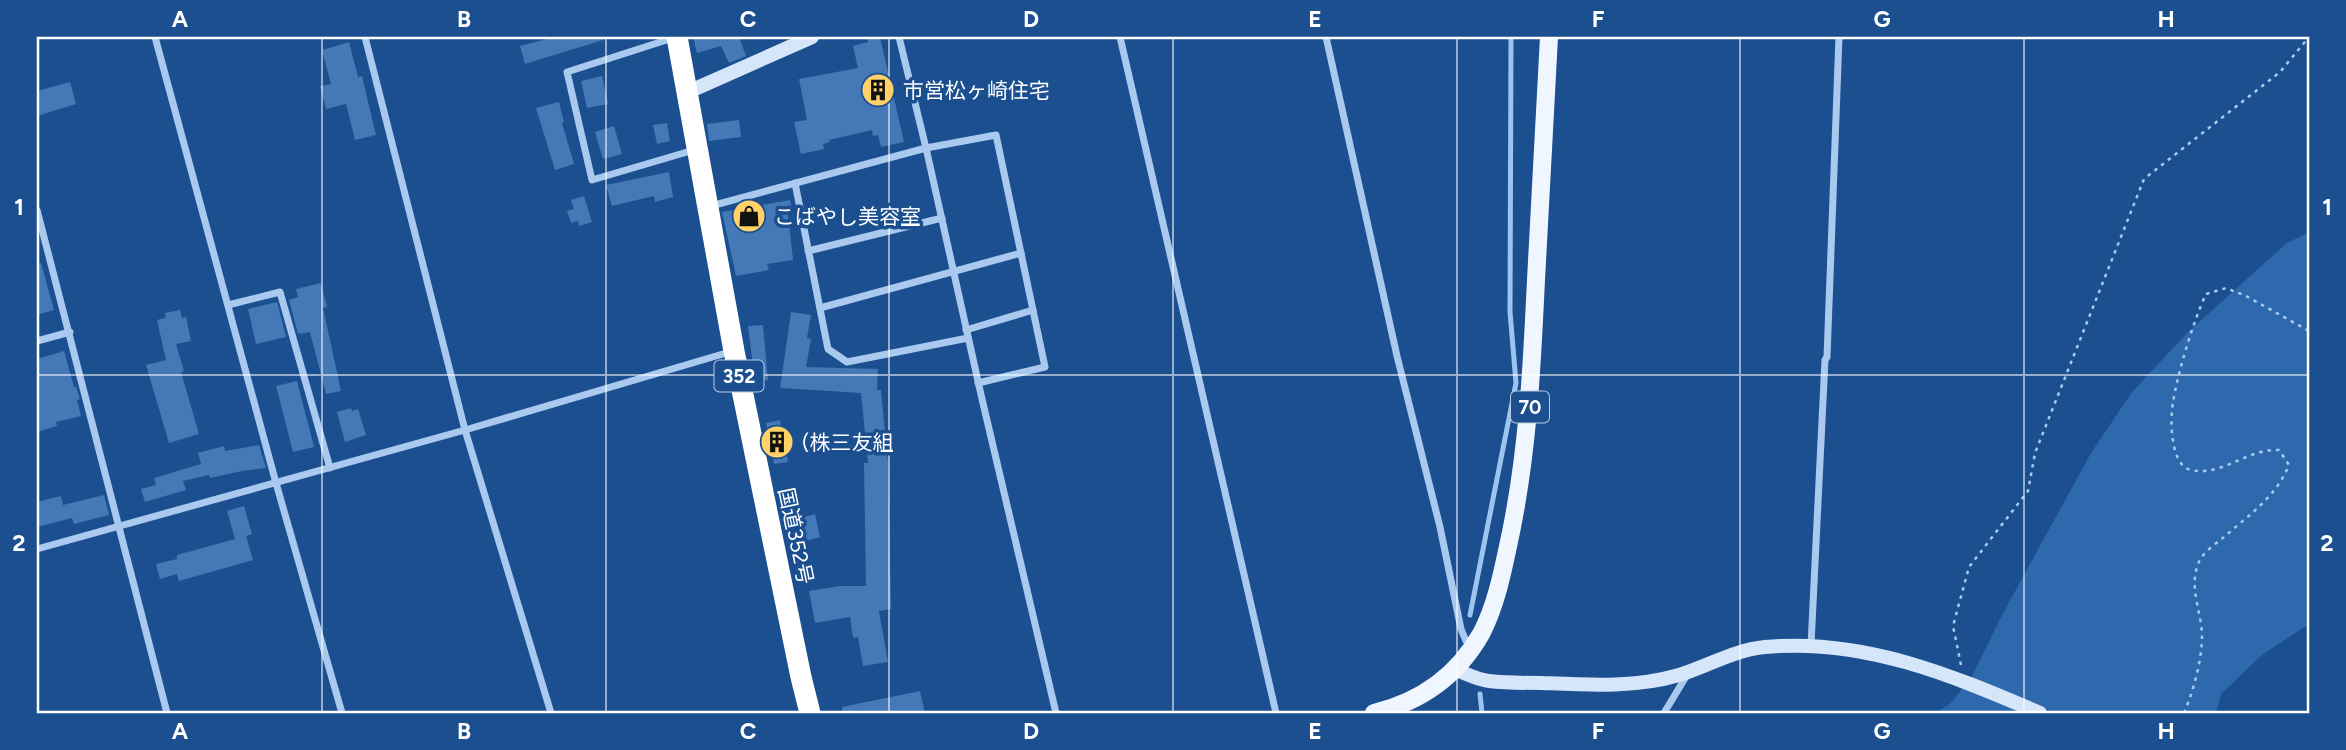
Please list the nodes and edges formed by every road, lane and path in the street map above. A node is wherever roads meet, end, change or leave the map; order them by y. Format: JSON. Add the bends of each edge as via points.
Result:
{"nodes":[{"id":1,"x":155,"y":37,"type":"edge"},
{"id":2,"x":365,"y":37,"type":"edge"},
{"id":3,"x":677,"y":37,"type":"edge"},
{"id":4,"x":812,"y":37,"type":"edge"},
{"id":5,"x":899,"y":37,"type":"edge"},
{"id":6,"x":1119,"y":37,"type":"edge"},
{"id":7,"x":1325,"y":37,"type":"edge"},
{"id":8,"x":1549,"y":37,"type":"edge"},
{"id":9,"x":1839,"y":37,"type":"edge"},
{"id":10,"x":2309,"y":37,"type":"edge"},
{"id":11,"x":688,"y":92,"type":"junction"},
{"id":12,"x":926,"y":148,"type":"junction"},
{"id":13,"x":697,"y":149,"type":"junction"},
{"id":14,"x":795,"y":183,"type":"junction"},
{"id":15,"x":707,"y":207,"type":"junction"},
{"id":16,"x":37,"y":210,"type":"edge"},
{"id":17,"x":942,"y":218,"type":"junction"},
{"id":18,"x":808,"y":251,"type":"junction"},
{"id":19,"x":1021,"y":253,"type":"junction"},
{"id":20,"x":953,"y":271,"type":"junction"},
{"id":21,"x":228,"y":305,"type":"junction"},
{"id":22,"x":820,"y":308,"type":"junction"},
{"id":23,"x":1033,"y":310,"type":"junction"},
{"id":24,"x":2309,"y":331,"type":"edge"},
{"id":25,"x":70,"y":332,"type":"junction"},
{"id":26,"x":967,"y":334,"type":"junction"},
{"id":27,"x":37,"y":341,"type":"edge"},
{"id":28,"x":734,"y":351,"type":"junction"},
{"id":29,"x":978,"y":383,"type":"junction"},
{"id":30,"x":465,"y":430,"type":"junction"},
{"id":31,"x":330,"y":468,"type":"junction"},
{"id":32,"x":276,"y":483,"type":"junction"},
{"id":33,"x":118,"y":527,"type":"junction"},
{"id":34,"x":37,"y":549,"type":"edge"},
{"id":35,"x":1474,"y":645,"type":"junction"},
{"id":36,"x":1811,"y":645,"type":"junction"},
{"id":37,"x":1454,"y":669,"type":"junction"},
{"id":38,"x":1689,"y":671,"type":"junction"},
{"id":39,"x":1965,"y":682,"type":"junction"},
{"id":40,"x":166,"y":713,"type":"edge"},
{"id":41,"x":342,"y":713,"type":"edge"},
{"id":42,"x":551,"y":713,"type":"edge"},
{"id":43,"x":810,"y":713,"type":"edge"},
{"id":44,"x":1056,"y":713,"type":"edge"},
{"id":45,"x":1276,"y":713,"type":"edge"},
{"id":46,"x":1374,"y":713,"type":"edge"},
{"id":47,"x":1664,"y":713,"type":"edge"},
{"id":48,"x":2040,"y":713,"type":"edge"},
{"id":49,"x":2184,"y":713,"type":"edge"}],
"edges":[{"from":1,"to":21,"type":"street"},
{"from":2,"to":30,"type":"street"},
{"from":3,"to":11,"type":"highway","name":"国道352号","number":"352"},
{"from":3,"to":13,"type":"street","via":[[567,72],[592,180]]},
{"from":4,"to":11,"type":"street"},
{"from":5,"to":12,"type":"street"},
{"from":6,"to":45,"type":"street"},
{"from":7,"to":35,"type":"street","via":[[1461,629],[1466,641]]},
{"from":8,"to":35,"type":"main road","number":"70","via":[[1530,415],[1506,552],[1492,607]]},
{"from":9,"to":36,"type":"street"},
{"from":10,"to":39,"type":"path","via":[[2280,72],[2144,179],[2035,453],[2028,491],[1969,567],[1953,626]]},
{"from":11,"to":13,"type":"highway","name":"国道352号","number":"352"},
{"from":12,"to":14,"type":"street"},
{"from":12,"to":17,"type":"street"},
{"from":12,"to":19,"type":"street","via":[[996,135]]},
{"from":13,"to":15,"type":"highway","name":"国道352号","number":"352"},
{"from":14,"to":15,"type":"street"},
{"from":14,"to":18,"type":"street"},
{"from":15,"to":28,"type":"highway","name":"国道352号","number":"352"},
{"from":16,"to":25,"type":"street"},
{"from":17,"to":18,"type":"street"},
{"from":17,"to":20,"type":"street"},
{"from":18,"to":22,"type":"street"},
{"from":19,"to":20,"type":"street"},
{"from":19,"to":23,"type":"street"},
{"from":20,"to":22,"type":"street"},
{"from":20,"to":26,"type":"street"},
{"from":21,"to":31,"type":"street","via":[[279,292]]},
{"from":21,"to":32,"type":"street"},
{"from":22,"to":26,"type":"street","via":[[828,349],[847,362]]},
{"from":23,"to":26,"type":"street"},
{"from":23,"to":29,"type":"street","via":[[1045,367]]},
{"from":24,"to":49,"type":"path","via":[[2226,288],[2206,295],[2197,314],[2172,404],[2173,447],[2180,465],[2190,470],[2216,470],[2266,449],[2279,450],[2289,465],[2274,493],[2198,563],[2194,586],[2201,648]]},
{"from":25,"to":27,"type":"street"},
{"from":25,"to":33,"type":"street"},
{"from":26,"to":29,"type":"street"},
{"from":28,"to":30,"type":"street"},
{"from":28,"to":43,"type":"highway","name":"国道352号","number":"352"},
{"from":29,"to":44,"type":"street"},
{"from":30,"to":31,"type":"street"},
{"from":30,"to":42,"type":"street"},
{"from":31,"to":32,"type":"street"},
{"from":32,"to":33,"type":"street"},
{"from":32,"to":41,"type":"street"},
{"from":33,"to":34,"type":"street"},
{"from":33,"to":40,"type":"street"},
{"from":35,"to":37,"type":"main road","number":"70"},
{"from":36,"to":38,"type":"street","via":[[1743,651]]},
{"from":36,"to":39,"type":"street","via":[[1876,653]]},
{"from":37,"to":38,"type":"street","via":[[1487,681],[1569,684],[1634,684]]},
{"from":37,"to":46,"type":"main road","number":"70","via":[[1420,696]]},
{"from":38,"to":47,"type":"street"},
{"from":39,"to":48,"type":"street"}]}
